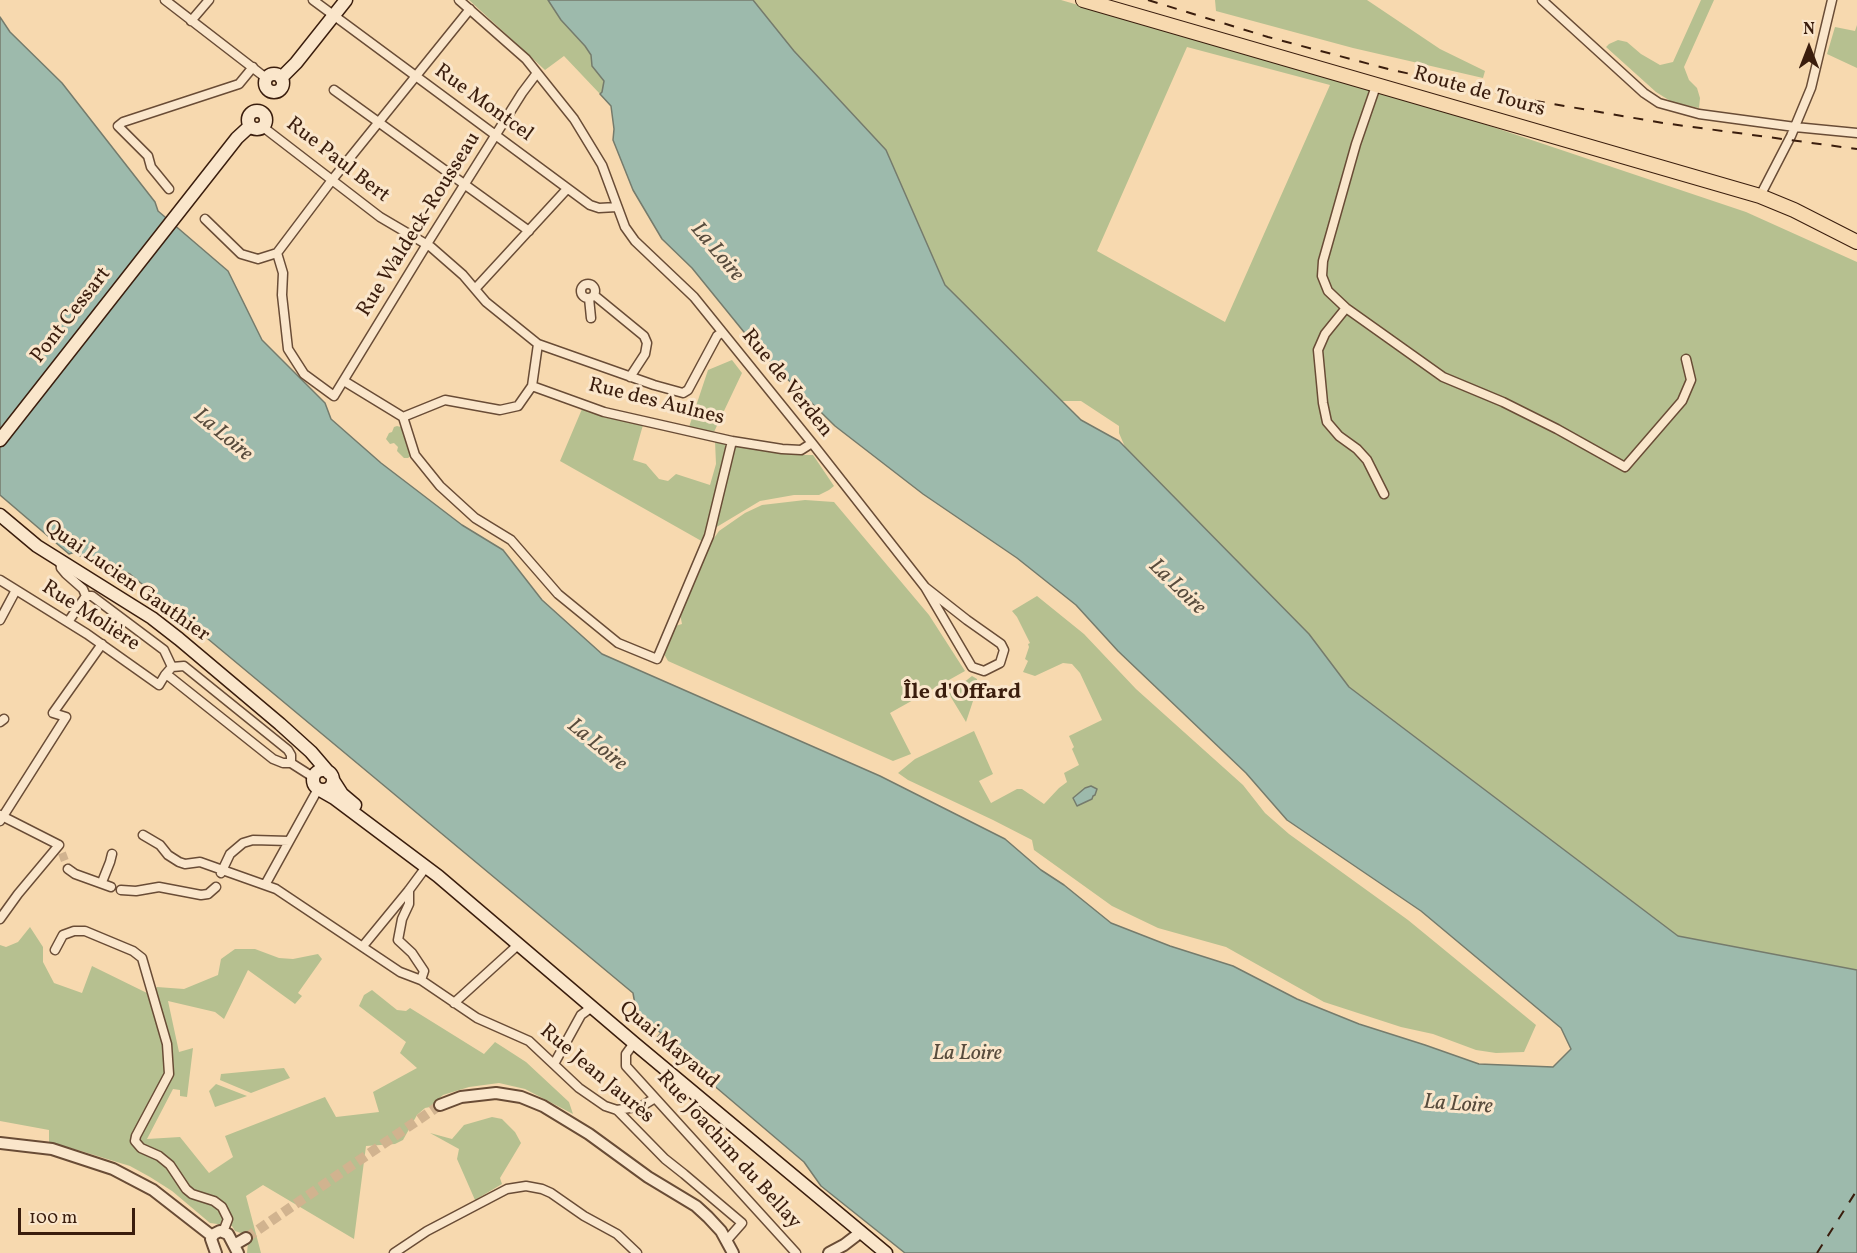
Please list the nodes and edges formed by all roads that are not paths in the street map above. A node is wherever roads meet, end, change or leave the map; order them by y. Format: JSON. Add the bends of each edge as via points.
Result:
{"nodes":[{"id":1,"x":165,"y":0,"type":"edge"},
{"id":2,"x":208,"y":0,"type":"edge"},
{"id":3,"x":313,"y":0,"type":"edge"},
{"id":4,"x":346,"y":0,"type":"edge"},
{"id":5,"x":459,"y":0,"type":"edge"},
{"id":6,"x":1083,"y":0,"type":"edge"},
{"id":7,"x":1542,"y":0,"type":"edge"},
{"id":8,"x":1832,"y":0,"type":"edge"},
{"id":9,"x":470,"y":9,"type":"junction"},
{"id":10,"x":333,"y":16,"type":"junction"},
{"id":11,"x":191,"y":21,"type":"junction"},
{"id":12,"x":253,"y":67,"type":"junction"},
{"id":13,"x":537,"y":73,"type":"junction"},
{"id":14,"x":415,"y":76,"type":"junction"},
{"id":15,"x":266,"y":78,"type":"junction"},
{"id":16,"x":281,"y":78,"type":"junction"},
{"id":17,"x":1376,"y":86,"type":"junction"},
{"id":18,"x":334,"y":90,"type":"dead end"},
{"id":19,"x":270,"y":92,"type":"junction"},
{"id":20,"x":261,"y":112,"type":"junction"},
{"id":21,"x":378,"y":122,"type":"junction"},
{"id":22,"x":250,"y":126,"type":"junction"},
{"id":23,"x":264,"y":127,"type":"junction"},
{"id":24,"x":1795,"y":127,"type":"junction"},
{"id":25,"x":1857,"y":133,"type":"edge"},
{"id":26,"x":496,"y":135,"type":"junction"},
{"id":27,"x":332,"y":180,"type":"junction"},
{"id":28,"x":464,"y":185,"type":"junction"},
{"id":29,"x":169,"y":189,"type":"dead end"},
{"id":30,"x":567,"y":189,"type":"junction"},
{"id":31,"x":1760,"y":196,"type":"junction"},
{"id":32,"x":616,"y":207,"type":"junction"},
{"id":33,"x":206,"y":219,"type":"dead end"},
{"id":34,"x":529,"y":231,"type":"junction"},
{"id":35,"x":1857,"y":242,"type":"edge"},
{"id":36,"x":427,"y":244,"type":"junction"},
{"id":37,"x":277,"y":253,"type":"junction"},
{"id":38,"x":475,"y":289,"type":"junction"},
{"id":39,"x":1346,"y":309,"type":"junction"},
{"id":40,"x":591,"y":318,"type":"dead end"},
{"id":41,"x":721,"y":333,"type":"junction"},
{"id":42,"x":538,"y":344,"type":"junction"},
{"id":43,"x":1686,"y":358,"type":"dead end"},
{"id":44,"x":630,"y":377,"type":"junction"},
{"id":45,"x":344,"y":381,"type":"junction"},
{"id":46,"x":532,"y":386,"type":"junction"},
{"id":47,"x":403,"y":417,"type":"junction"},
{"id":48,"x":0,"y":440,"type":"edge"},
{"id":49,"x":732,"y":441,"type":"junction"},
{"id":50,"x":812,"y":443,"type":"junction"},
{"id":51,"x":1384,"y":494,"type":"dead end"},
{"id":52,"x":0,"y":515,"type":"edge"},
{"id":53,"x":60,"y":560,"type":"junction"},
{"id":54,"x":0,"y":580,"type":"edge"},
{"id":55,"x":925,"y":587,"type":"junction"},
{"id":56,"x":16,"y":590,"type":"junction"},
{"id":57,"x":86,"y":596,"type":"junction"},
{"id":58,"x":0,"y":620,"type":"edge"},
{"id":59,"x":68,"y":622,"type":"junction"},
{"id":60,"x":102,"y":644,"type":"junction"},
{"id":61,"x":172,"y":667,"type":"junction"},
{"id":62,"x":165,"y":675,"type":"junction"},
{"id":63,"x":311,"y":752,"type":"junction"},
{"id":64,"x":291,"y":763,"type":"junction"},
{"id":65,"x":331,"y":776,"type":"junction"},
{"id":66,"x":317,"y":782,"type":"junction"},
{"id":67,"x":1,"y":818,"type":"edge"},
{"id":68,"x":143,"y":835,"type":"dead end"},
{"id":69,"x":289,"y":841,"type":"junction"},
{"id":70,"x":112,"y":854,"type":"dead end"},
{"id":71,"x":426,"y":867,"type":"junction"},
{"id":72,"x":68,"y":869,"type":"dead end"},
{"id":73,"x":222,"y":872,"type":"junction"},
{"id":74,"x":102,"y":882,"type":"junction"},
{"id":75,"x":265,"y":885,"type":"junction"},
{"id":76,"x":111,"y":886,"type":"dead end"},
{"id":77,"x":216,"y":887,"type":"dead end"},
{"id":78,"x":121,"y":890,"type":"dead end"},
{"id":79,"x":409,"y":890,"type":"junction"},
{"id":80,"x":0,"y":919,"type":"edge"},
{"id":81,"x":519,"y":944,"type":"junction"},
{"id":82,"x":363,"y":946,"type":"junction"},
{"id":83,"x":55,"y":950,"type":"dead end"},
{"id":84,"x":421,"y":980,"type":"junction"},
{"id":85,"x":454,"y":1003,"type":"junction"},
{"id":86,"x":592,"y":1007,"type":"junction"},
{"id":87,"x":634,"y":1043,"type":"junction"},
{"id":88,"x":554,"y":1064,"type":"junction"},
{"id":89,"x":655,"y":1098,"type":"junction"},
{"id":90,"x":440,"y":1105,"type":"tunnel mouth"},
{"id":91,"x":617,"y":1110,"type":"junction"},
{"id":92,"x":0,"y":1143,"type":"edge"},
{"id":93,"x":223,"y":1232,"type":"junction"},
{"id":94,"x":861,"y":1232,"type":"junction"},
{"id":95,"x":212,"y":1236,"type":"junction"},
{"id":96,"x":246,"y":1238,"type":"tunnel mouth"},
{"id":97,"x":726,"y":1240,"type":"junction"},
{"id":98,"x":236,"y":1249,"type":"edge"},
{"id":99,"x":216,"y":1253,"type":"edge"},
{"id":100,"x":394,"y":1253,"type":"edge"},
{"id":101,"x":637,"y":1253,"type":"edge"},
{"id":102,"x":733,"y":1253,"type":"edge"},
{"id":103,"x":796,"y":1253,"type":"edge"},
{"id":104,"x":829,"y":1253,"type":"edge"},
{"id":105,"x":886,"y":1253,"type":"edge"}],
"edges":[{"from":1,"to":11,"type":"street"},
{"from":2,"to":11,"type":"street"},
{"from":3,"to":10,"type":"street","name":"Rue Montcel"},
{"from":4,"to":10,"type":"main road"},
{"from":5,"to":9,"type":"street","name":"Rue de Verden"},
{"from":6,"to":17,"type":"main road","name":"Route de Tours"},
{"from":7,"to":24,"type":"street","via":[[1659,104],[1699,114]]},
{"from":8,"to":24,"type":"street","via":[[1811,88]]},
{"from":9,"to":13,"type":"street","name":"Rue de Verden"},
{"from":9,"to":14,"type":"street"},
{"from":10,"to":14,"type":"street","name":"Rue Montcel"},
{"from":10,"to":16,"type":"main road"},
{"from":11,"to":12,"type":"street"},
{"from":12,"to":15,"type":"street"},
{"from":12,"to":29,"type":"street","via":[[238,84],[118,126],[148,156],[151,167]]},
{"from":13,"to":26,"type":"street","name":"Rue Waldeck-Rousseau"},
{"from":13,"to":32,"type":"street","name":"Rue de Verden","via":[[574,119],[602,165]]},
{"from":14,"to":21,"type":"street"},
{"from":14,"to":26,"type":"street","name":"Rue Montcel"},
{"from":15,"to":16,"type":"main road","via":[[274,74]]},
{"from":15,"to":19,"type":"main road","via":[[264,84]]},
{"from":16,"to":19,"type":"main road","via":[[280,90]]},
{"from":17,"to":31,"type":"main road","name":"Route de Tours"},
{"from":17,"to":39,"type":"street","via":[[1323,261],[1322,276],[1328,291]]},
{"from":18,"to":21,"type":"street"},
{"from":19,"to":20,"type":"main road"},
{"from":20,"to":22,"type":"main road","via":[[250,115]]},
{"from":20,"to":23,"type":"main road","via":[[266,119]]},
{"from":21,"to":27,"type":"street"},
{"from":21,"to":28,"type":"street"},
{"from":22,"to":23,"type":"main road","via":[[257,130]]},
{"from":22,"to":48,"type":"main road","name":"Pont Cessart"},
{"from":23,"to":27,"type":"street","name":"Rue Paul Bert"},
{"from":24,"to":25,"type":"street"},
{"from":24,"to":31,"type":"street"},
{"from":26,"to":28,"type":"street","name":"Rue Waldeck-Rousseau"},
{"from":26,"to":30,"type":"street","name":"Rue Montcel"},
{"from":27,"to":36,"type":"street","name":"Rue Paul Bert","via":[[380,218]]},
{"from":27,"to":37,"type":"street"},
{"from":28,"to":34,"type":"street"},
{"from":28,"to":36,"type":"street","name":"Rue Waldeck-Rousseau"},
{"from":30,"to":32,"type":"street","name":"Rue Montcel","via":[[590,205]]},
{"from":30,"to":34,"type":"street"},
{"from":31,"to":35,"type":"main road","name":"Route de Tours"},
{"from":32,"to":41,"type":"street","name":"Rue de Verden","via":[[635,241],[694,297]]},
{"from":33,"to":37,"type":"street","via":[[241,254],[258,259]]},
{"from":34,"to":38,"type":"street"},
{"from":36,"to":38,"type":"street","name":"Rue Paul Bert"},
{"from":36,"to":45,"type":"street","name":"Rue Waldeck-Rousseau"},
{"from":37,"to":45,"type":"street","name":"Rue Waldeck-Rousseau","via":[[283,273],[288,349],[304,374],[334,396]]},
{"from":38,"to":42,"type":"street","name":"Rue Paul Bert"},
{"from":39,"to":43,"type":"street","via":[[1443,377],[1503,402],[1625,467],[1682,401],[1691,380]]},
{"from":39,"to":51,"type":"street","via":[[1325,334],[1318,350],[1323,403],[1327,422],[1367,460]]},
{"from":40,"to":44,"type":"street","via":[[591,297],[644,336],[645,354]]},
{"from":41,"to":44,"type":"street","name":"Rue Paul Bert","via":[[688,390],[678,393]]},
{"from":41,"to":50,"type":"street","name":"Rue de Verden"},
{"from":42,"to":44,"type":"street","name":"Rue Paul Bert"},
{"from":42,"to":46,"type":"street"},
{"from":45,"to":47,"type":"street"},
{"from":46,"to":47,"type":"street","via":[[518,406],[500,410],[445,400]]},
{"from":46,"to":49,"type":"street","name":"Rue des Aulnes","via":[[604,412]]},
{"from":47,"to":49,"type":"street","via":[[415,455],[440,486],[475,518],[511,540],[558,594],[618,643],[657,659],[710,536]]},
{"from":49,"to":50,"type":"street","name":"Rue des Aulnes","via":[[801,450]]},
{"from":50,"to":55,"type":"street","name":"Rue de Verden"},
{"from":52,"to":53,"type":"main road","name":"Quai Lucien Gauthier"},
{"from":53,"to":57,"type":"street","via":[[61,568]]},
{"from":53,"to":63,"type":"main road","name":"Quai Lucien Gauthier","via":[[152,618]]},
{"from":54,"to":56,"type":"street","name":"Rue Molière"},
{"from":55,"to":55,"type":"street","via":[[972,667],[984,670],[1000,663],[1004,650],[1001,644]]},
{"from":56,"to":58,"type":"street"},
{"from":56,"to":59,"type":"street","name":"Rue Molière"},
{"from":57,"to":59,"type":"street"},
{"from":57,"to":61,"type":"street","via":[[92,596],[164,650]]},
{"from":59,"to":60,"type":"street","name":"Rue Molière"},
{"from":60,"to":62,"type":"street","name":"Rue Molière","via":[[159,685]]},
{"from":60,"to":67,"type":"street","via":[[53,712],[66,717]]},
{"from":61,"to":62,"type":"street"},
{"from":61,"to":64,"type":"street","via":[[184,666],[288,750]]},
{"from":62,"to":64,"type":"street","via":[[273,759]]},
{"from":63,"to":65,"type":"main road","name":"Quai Lucien Gauthier"},
{"from":63,"to":66,"type":"main road"},
{"from":64,"to":66,"type":"street"},
{"from":65,"to":66,"type":"main road","via":[[320,771]]},
{"from":65,"to":66,"type":"main road","via":[[329,788]]},
{"from":65,"to":71,"type":"main road","name":"Quai Mayaud","via":[[342,794]]},
{"from":66,"to":69,"type":"street"},
{"from":66,"to":71,"type":"main road","name":"Quai Mayaud"},
{"from":67,"to":80,"type":"street","via":[[60,849]]},
{"from":68,"to":73,"type":"street","name":"Rue Jean Jaurès","via":[[179,862],[200,862]]},
{"from":69,"to":73,"type":"street","via":[[243,843],[230,854]]},
{"from":69,"to":75,"type":"street"},
{"from":70,"to":74,"type":"street"},
{"from":71,"to":79,"type":"street"},
{"from":71,"to":81,"type":"main road","name":"Quai Mayaud"},
{"from":72,"to":74,"type":"street"},
{"from":73,"to":75,"type":"street","name":"Rue Jean Jaurès"},
{"from":74,"to":76,"type":"street"},
{"from":75,"to":82,"type":"street","name":"Rue Jean Jaurès","via":[[298,902]]},
{"from":77,"to":78,"type":"street","via":[[201,895],[159,887]]},
{"from":79,"to":82,"type":"street"},
{"from":79,"to":84,"type":"street","via":[[409,904],[398,940],[424,971]]},
{"from":81,"to":85,"type":"street"},
{"from":81,"to":86,"type":"main road","name":"Quai Mayaud"},
{"from":82,"to":84,"type":"street","name":"Rue Jean Jaurès","via":[[400,972]]},
{"from":83,"to":93,"type":"street","via":[[63,935],[85,931],[142,958],[167,1044],[169,1074],[135,1141],[170,1165],[192,1194],[222,1207],[228,1219]]},
{"from":84,"to":85,"type":"street","name":"Rue Jean Jaurès"},
{"from":85,"to":88,"type":"street","name":"Rue Jean Jaurès","via":[[529,1041]]},
{"from":86,"to":87,"type":"main road","name":"Quai Mayaud"},
{"from":86,"to":88,"type":"street","via":[[581,1016]]},
{"from":87,"to":89,"type":"street","name":"Rue Joachim du Bellay","via":[[626,1054],[626,1066]]},
{"from":87,"to":94,"type":"main road","name":"Quai Mayaud"},
{"from":88,"to":91,"type":"street","name":"Rue Jean Jaurès","via":[[579,1088]]},
{"from":89,"to":91,"type":"street","via":[[642,1106]]},
{"from":89,"to":103,"type":"street","name":"Rue Joachim du Bellay"},
{"from":90,"to":97,"type":"street","via":[[461,1097],[496,1093],[543,1106],[696,1206]]},
{"from":91,"to":97,"type":"street","name":"Rue Jean Jaurès","via":[[665,1159],[742,1223]]},
{"from":92,"to":95,"type":"street","via":[[52,1149],[113,1169],[153,1190]]},
{"from":93,"to":95,"type":"street"},
{"from":93,"to":98,"type":"street"},
{"from":94,"to":104,"type":"street"},
{"from":94,"to":105,"type":"main road","name":"Quai Mayaud"},
{"from":95,"to":99,"type":"street","via":[[210,1241]]},
{"from":96,"to":98,"type":"street"},
{"from":97,"to":102,"type":"street"},
{"from":100,"to":101,"type":"street","via":[[507,1189],[526,1186],[551,1193],[617,1234]]}]}
